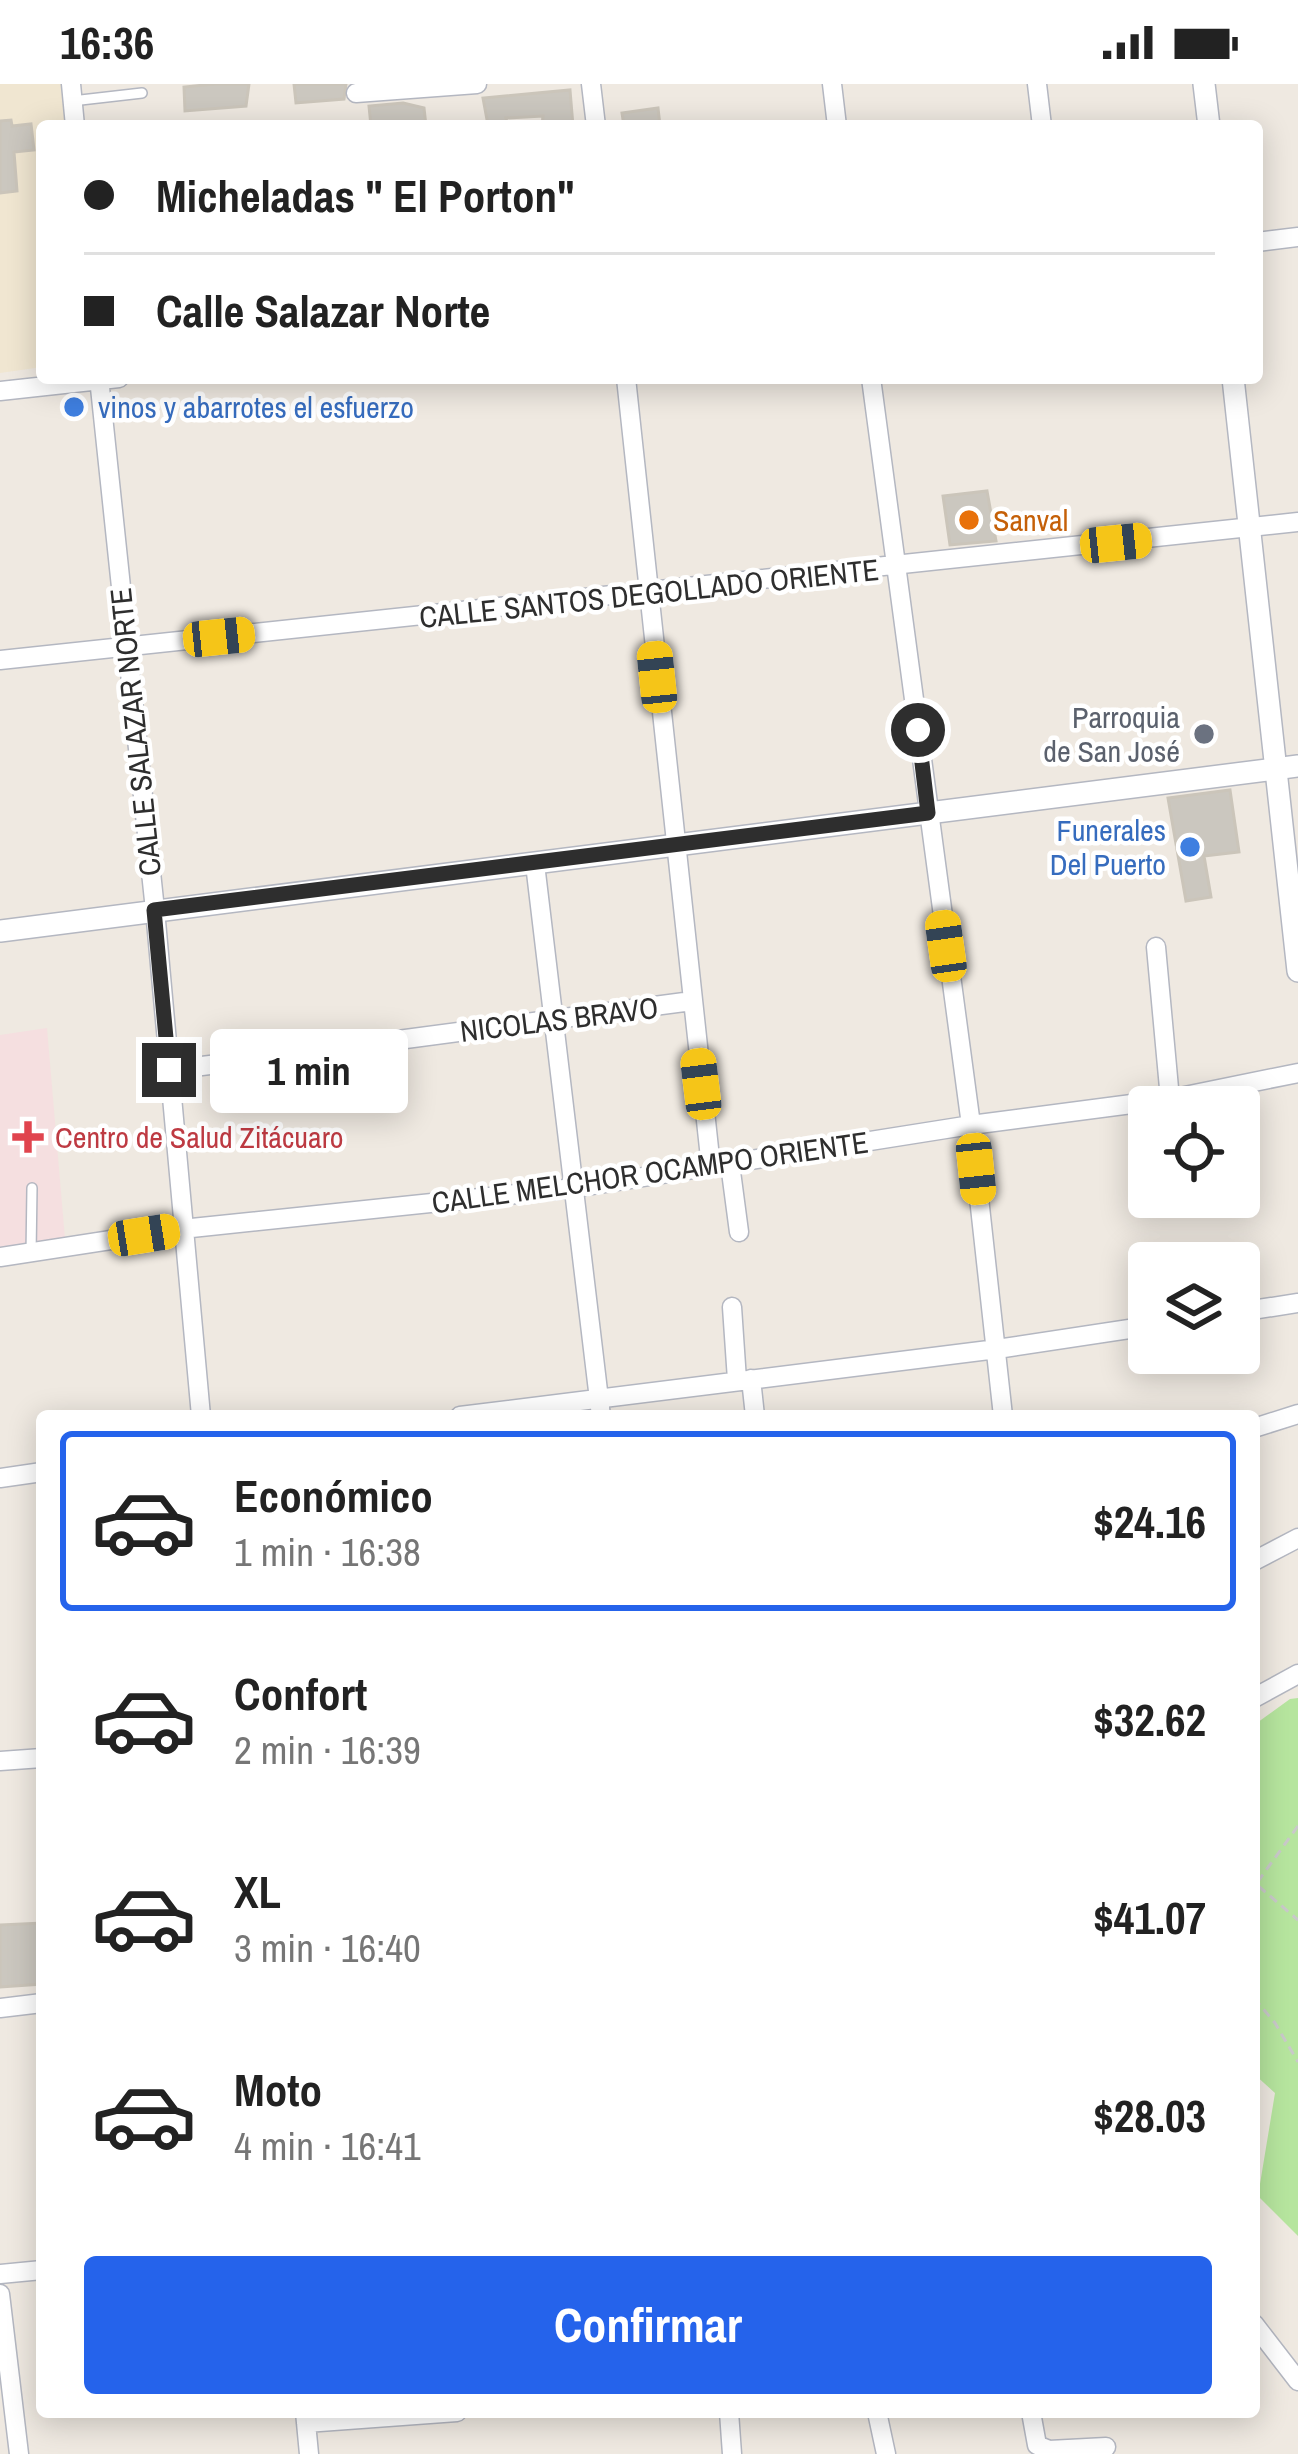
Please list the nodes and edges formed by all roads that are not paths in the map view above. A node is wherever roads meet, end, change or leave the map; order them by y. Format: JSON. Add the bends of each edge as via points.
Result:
{"nodes":[{"id":1,"x":477,"y":84,"type":"edge"},
{"id":2,"x":591,"y":84,"type":"edge"},
{"id":3,"x":832,"y":84,"type":"edge"},
{"id":4,"x":1037,"y":84,"type":"edge"},
{"id":5,"x":1204,"y":84,"type":"edge"},
{"id":6,"x":72,"y":93,"type":"edge"},
{"id":7,"x":142,"y":93,"type":"dead end"},
{"id":8,"x":356,"y":93,"type":"dead end"},
{"id":9,"x":595,"y":120,"type":"edge"},
{"id":10,"x":836,"y":120,"type":"edge"},
{"id":11,"x":1041,"y":120,"type":"edge"},
{"id":12,"x":1208,"y":120,"type":"edge"},
{"id":13,"x":1298,"y":238,"type":"edge"},
{"id":14,"x":1263,"y":241,"type":"edge"},
{"id":15,"x":62,"y":384,"type":"edge"},
{"id":16,"x":106,"y":384,"type":"edge"},
{"id":17,"x":627,"y":384,"type":"edge"},
{"id":18,"x":872,"y":384,"type":"edge"},
{"id":19,"x":1234,"y":384,"type":"edge"},
{"id":20,"x":0,"y":391,"type":"edge"},
{"id":21,"x":1298,"y":522,"type":"edge"},
{"id":22,"x":1247,"y":528,"type":"junction"},
{"id":23,"x":898,"y":567,"type":"junction"},
{"id":24,"x":648,"y":593,"type":"junction"},
{"id":25,"x":124,"y":646,"type":"junction"},
{"id":26,"x":0,"y":660,"type":"edge"},
{"id":27,"x":1287,"y":768,"type":"edge"},
{"id":28,"x":928,"y":813,"type":"junction"},
{"id":29,"x":674,"y":845,"type":"junction"},
{"id":30,"x":536,"y":864,"type":"junction"},
{"id":31,"x":154,"y":910,"type":"junction"},
{"id":32,"x":0,"y":931,"type":"edge"},
{"id":33,"x":1156,"y":947,"type":"dead end"},
{"id":34,"x":1298,"y":971,"type":"edge"},
{"id":35,"x":692,"y":1001,"type":"junction"},
{"id":36,"x":554,"y":1019,"type":"junction"},
{"id":37,"x":317,"y":1052,"type":"dead end"},
{"id":38,"x":169,"y":1070,"type":"junction"},
{"id":39,"x":1298,"y":1073,"type":"edge"},
{"id":40,"x":376,"y":1076,"type":"dead end"},
{"id":41,"x":1169,"y":1086,"type":"edge"},
{"id":42,"x":1234,"y":1086,"type":"edge"},
{"id":43,"x":1128,"y":1104,"type":"edge"},
{"id":44,"x":971,"y":1124,"type":"junction"},
{"id":45,"x":720,"y":1166,"type":"junction"},
{"id":46,"x":32,"y":1188,"type":"dead end"},
{"id":47,"x":574,"y":1188,"type":"junction"},
{"id":48,"x":182,"y":1229,"type":"junction"},
{"id":49,"x":740,"y":1232,"type":"dead end"},
{"id":50,"x":31,"y":1253,"type":"junction"},
{"id":51,"x":0,"y":1257,"type":"edge"},
{"id":52,"x":1298,"y":1303,"type":"edge"},
{"id":53,"x":732,"y":1307,"type":"dead end"},
{"id":54,"x":1260,"y":1309,"type":"edge"},
{"id":55,"x":1128,"y":1329,"type":"edge"},
{"id":56,"x":998,"y":1349,"type":"junction"},
{"id":57,"x":744,"y":1380,"type":"junction"},
{"id":58,"x":600,"y":1406,"type":"edge"},
{"id":59,"x":200,"y":1410,"type":"edge"},
{"id":60,"x":544,"y":1410,"type":"edge"},
{"id":61,"x":753,"y":1410,"type":"edge"},
{"id":62,"x":1003,"y":1410,"type":"edge"},
{"id":63,"x":1298,"y":1414,"type":"edge"},
{"id":64,"x":1260,"y":1426,"type":"edge"},
{"id":65,"x":36,"y":1473,"type":"edge"},
{"id":66,"x":0,"y":1478,"type":"edge"},
{"id":67,"x":1298,"y":1538,"type":"edge"},
{"id":68,"x":1260,"y":1558,"type":"edge"},
{"id":69,"x":1298,"y":1674,"type":"edge"},
{"id":70,"x":1260,"y":1695,"type":"edge"},
{"id":71,"x":36,"y":1758,"type":"edge"},
{"id":72,"x":0,"y":1761,"type":"edge"},
{"id":73,"x":36,"y":2004,"type":"edge"},
{"id":74,"x":0,"y":2008,"type":"edge"},
{"id":75,"x":36,"y":2271,"type":"edge"},
{"id":76,"x":0,"y":2274,"type":"edge"},
{"id":77,"x":0,"y":2294,"type":"edge"},
{"id":78,"x":1260,"y":2335,"type":"edge"},
{"id":79,"x":1298,"y":2381,"type":"edge"},
{"id":80,"x":306,"y":2418,"type":"edge"},
{"id":81,"x":729,"y":2418,"type":"edge"},
{"id":82,"x":879,"y":2418,"type":"edge"},
{"id":83,"x":1032,"y":2418,"type":"edge"},
{"id":84,"x":1106,"y":2447,"type":"dead end"},
{"id":85,"x":19,"y":2454,"type":"edge"},
{"id":86,"x":309,"y":2454,"type":"edge"},
{"id":87,"x":732,"y":2454,"type":"edge"},
{"id":88,"x":886,"y":2454,"type":"edge"}],
"edges":[{"from":1,"to":8,"type":"street"},
{"from":2,"to":9,"type":"street"},
{"from":3,"to":10,"type":"street"},
{"from":4,"to":11,"type":"street"},
{"from":5,"to":12,"type":"street"},
{"from":6,"to":7,"type":"lane"},
{"from":13,"to":14,"type":"street"},
{"from":15,"to":20,"type":"street"},
{"from":16,"to":25,"type":"street","name":"CALLE SALAZAR NORTE"},
{"from":17,"to":24,"type":"street"},
{"from":18,"to":23,"type":"street"},
{"from":19,"to":22,"type":"street"},
{"from":21,"to":22,"type":"street","name":"CALLE SANTOS DEGOLLADO ORIENTE"},
{"from":22,"to":23,"type":"street","name":"CALLE SANTOS DEGOLLADO ORIENTE"},
{"from":22,"to":27,"type":"street"},
{"from":23,"to":24,"type":"street","name":"CALLE SANTOS DEGOLLADO ORIENTE"},
{"from":23,"to":28,"type":"street"},
{"from":24,"to":25,"type":"street","name":"CALLE SANTOS DEGOLLADO ORIENTE"},
{"from":24,"to":29,"type":"street"},
{"from":25,"to":26,"type":"street","name":"CALLE SANTOS DEGOLLADO ORIENTE"},
{"from":25,"to":31,"type":"street","name":"CALLE SALAZAR NORTE"},
{"from":27,"to":28,"type":"street"},
{"from":27,"to":34,"type":"street"},
{"from":28,"to":29,"type":"street"},
{"from":28,"to":44,"type":"street"},
{"from":29,"to":30,"type":"street"},
{"from":29,"to":35,"type":"street"},
{"from":30,"to":31,"type":"street"},
{"from":30,"to":36,"type":"street"},
{"from":31,"to":32,"type":"street"},
{"from":31,"to":38,"type":"street","name":"CALLE SALAZAR NORTE"},
{"from":33,"to":41,"type":"street"},
{"from":35,"to":36,"type":"street","name":"NICOLAS BRAVO"},
{"from":35,"to":45,"type":"street"},
{"from":36,"to":40,"type":"street","name":"NICOLAS BRAVO","via":[[398,1040]]},
{"from":36,"to":47,"type":"street"},
{"from":37,"to":38,"type":"street"},
{"from":38,"to":48,"type":"street","name":"CALLE SALAZAR NORTE"},
{"from":39,"to":42,"type":"street","name":"CALLE MELCHOR OCAMPO ORIENTE"},
{"from":43,"to":44,"type":"street","name":"CALLE MELCHOR OCAMPO ORIENTE"},
{"from":44,"to":45,"type":"street","name":"CALLE MELCHOR OCAMPO ORIENTE"},
{"from":44,"to":56,"type":"street"},
{"from":45,"to":47,"type":"street","name":"CALLE MELCHOR OCAMPO ORIENTE"},
{"from":45,"to":49,"type":"street"},
{"from":46,"to":50,"type":"lane"},
{"from":47,"to":48,"type":"street","name":"CALLE MELCHOR OCAMPO ORIENTE"},
{"from":47,"to":58,"type":"street"},
{"from":48,"to":50,"type":"street","name":"CALLE MELCHOR OCAMPO ORIENTE"},
{"from":48,"to":59,"type":"street","name":"CALLE SALAZAR NORTE"},
{"from":50,"to":51,"type":"street","name":"CALLE MELCHOR OCAMPO ORIENTE"},
{"from":52,"to":54,"type":"street"},
{"from":53,"to":57,"type":"street"},
{"from":55,"to":56,"type":"street"},
{"from":56,"to":57,"type":"street"},
{"from":56,"to":62,"type":"street"},
{"from":57,"to":58,"type":"street"},
{"from":57,"to":61,"type":"street"},
{"from":58,"to":60,"type":"street"},
{"from":63,"to":64,"type":"street"},
{"from":65,"to":66,"type":"street"},
{"from":67,"to":68,"type":"street"},
{"from":69,"to":70,"type":"street"},
{"from":71,"to":72,"type":"street"},
{"from":73,"to":74,"type":"street"},
{"from":75,"to":76,"type":"street"},
{"from":77,"to":85,"type":"street"},
{"from":78,"to":79,"type":"street"},
{"from":80,"to":86,"type":"street"},
{"from":81,"to":87,"type":"street"},
{"from":82,"to":88,"type":"street"},
{"from":83,"to":84,"type":"street","via":[[1037,2445],[1049,2450]]}]}
